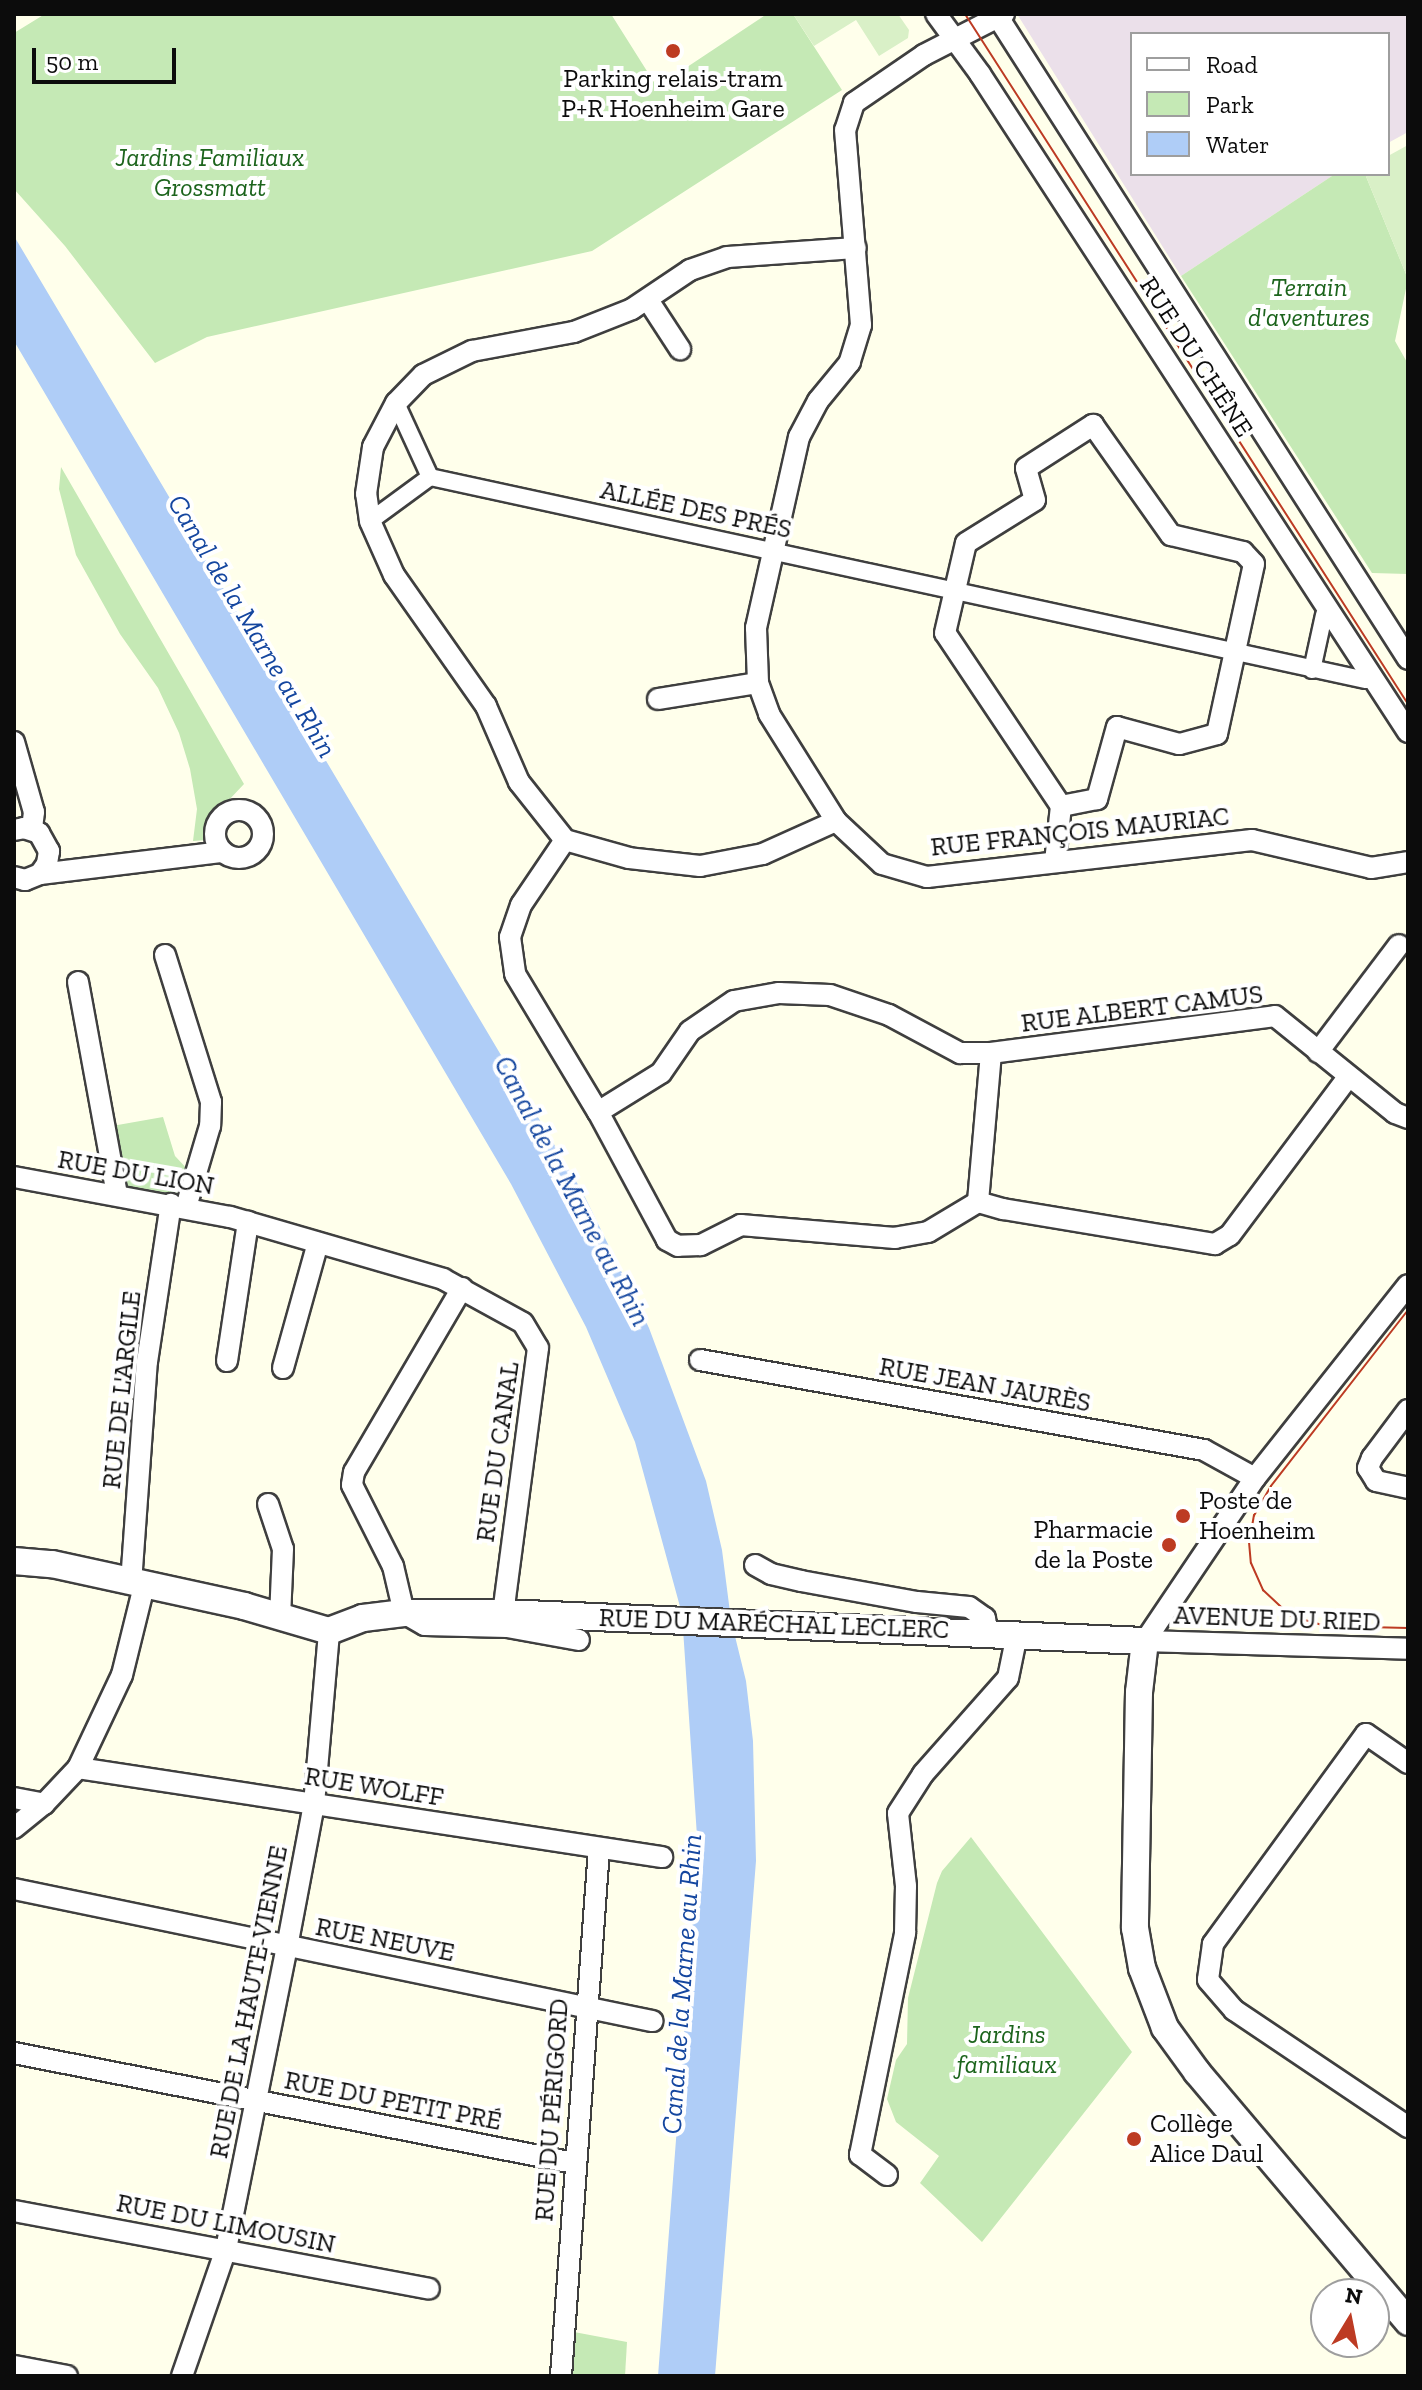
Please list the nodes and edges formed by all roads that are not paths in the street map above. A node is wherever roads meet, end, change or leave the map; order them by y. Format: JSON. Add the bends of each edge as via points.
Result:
{"nodes":[{"id":1,"x":936,"y":14,"type":"edge"},
{"id":2,"x":999,"y":15,"type":"edge"},
{"id":3,"x":954,"y":40,"type":"junction"},
{"id":4,"x":856,"y":248,"type":"junction"},
{"id":5,"x":648,"y":300,"type":"junction"},
{"id":6,"x":680,"y":349,"type":"dead end"},
{"id":7,"x":396,"y":403,"type":"junction"},
{"id":8,"x":430,"y":477,"type":"junction"},
{"id":9,"x":370,"y":521,"type":"junction"},
{"id":10,"x":774,"y":552,"type":"junction"},
{"id":11,"x":953,"y":590,"type":"junction"},
{"id":12,"x":1324,"y":615,"type":"dead end"},
{"id":13,"x":1235,"y":652,"type":"junction"},
{"id":14,"x":1408,"y":659,"type":"edge"},
{"id":15,"x":1312,"y":670,"type":"junction"},
{"id":16,"x":1366,"y":680,"type":"dead end"},
{"id":17,"x":758,"y":683,"type":"junction"},
{"id":18,"x":658,"y":699,"type":"dead end"},
{"id":19,"x":1408,"y":732,"type":"edge"},
{"id":20,"x":14,"y":742,"type":"edge"},
{"id":21,"x":1061,"y":806,"type":"junction"},
{"id":22,"x":836,"y":821,"type":"junction"},
{"id":23,"x":23,"y":829,"type":"edge"},
{"id":24,"x":565,"y":840,"type":"junction"},
{"id":25,"x":223,"y":852,"type":"dead end"},
{"id":26,"x":1055,"y":862,"type":"junction"},
{"id":27,"x":1408,"y":862,"type":"edge"},
{"id":28,"x":40,"y":874,"type":"junction"},
{"id":29,"x":14,"y":877,"type":"edge"},
{"id":30,"x":1399,"y":945,"type":"dead end"},
{"id":31,"x":165,"y":955,"type":"dead end"},
{"id":32,"x":78,"y":982,"type":"dead end"},
{"id":33,"x":1318,"y":1052,"type":"junction"},
{"id":34,"x":991,"y":1053,"type":"junction"},
{"id":35,"x":1348,"y":1077,"type":"junction"},
{"id":36,"x":598,"y":1112,"type":"junction"},
{"id":37,"x":1408,"y":1118,"type":"edge"},
{"id":38,"x":14,"y":1177,"type":"edge"},
{"id":39,"x":117,"y":1195,"type":"junction"},
{"id":40,"x":978,"y":1202,"type":"junction"},
{"id":41,"x":178,"y":1206,"type":"junction"},
{"id":42,"x":248,"y":1222,"type":"junction"},
{"id":43,"x":318,"y":1243,"type":"junction"},
{"id":44,"x":1408,"y":1285,"type":"edge"},
{"id":45,"x":462,"y":1288,"type":"junction"},
{"id":46,"x":700,"y":1360,"type":"dead end"},
{"id":47,"x":227,"y":1361,"type":"dead end"},
{"id":48,"x":283,"y":1368,"type":"dead end"},
{"id":49,"x":1408,"y":1410,"type":"edge"},
{"id":50,"x":1255,"y":1478,"type":"junction"},
{"id":51,"x":1408,"y":1488,"type":"edge"},
{"id":52,"x":268,"y":1504,"type":"dead end"},
{"id":53,"x":14,"y":1561,"type":"edge"},
{"id":54,"x":755,"y":1565,"type":"dead end"},
{"id":55,"x":138,"y":1584,"type":"junction"},
{"id":56,"x":404,"y":1613,"type":"junction"},
{"id":57,"x":503,"y":1613,"type":"junction"},
{"id":58,"x":280,"y":1619,"type":"junction"},
{"id":59,"x":329,"y":1631,"type":"junction"},
{"id":60,"x":987,"y":1632,"type":"junction"},
{"id":61,"x":1017,"y":1634,"type":"junction"},
{"id":62,"x":579,"y":1640,"type":"dead end"},
{"id":63,"x":1145,"y":1641,"type":"junction"},
{"id":64,"x":1408,"y":1649,"type":"edge"},
{"id":65,"x":1408,"y":1763,"type":"edge"},
{"id":66,"x":78,"y":1768,"type":"junction"},
{"id":67,"x":14,"y":1798,"type":"edge"},
{"id":68,"x":44,"y":1804,"type":"junction"},
{"id":69,"x":314,"y":1804,"type":"junction"},
{"id":70,"x":14,"y":1828,"type":"edge"},
{"id":71,"x":599,"y":1848,"type":"junction"},
{"id":72,"x":662,"y":1857,"type":"dead end"},
{"id":73,"x":14,"y":1889,"type":"edge"},
{"id":74,"x":287,"y":1947,"type":"junction"},
{"id":75,"x":586,"y":2007,"type":"junction"},
{"id":76,"x":652,"y":2021,"type":"dead end"},
{"id":77,"x":14,"y":2053,"type":"edge"},
{"id":78,"x":256,"y":2101,"type":"junction"},
{"id":79,"x":1408,"y":2127,"type":"edge"},
{"id":80,"x":574,"y":2163,"type":"junction"},
{"id":81,"x":887,"y":2175,"type":"dead end"},
{"id":82,"x":14,"y":2211,"type":"edge"},
{"id":83,"x":226,"y":2249,"type":"junction"},
{"id":84,"x":429,"y":2289,"type":"dead end"},
{"id":85,"x":1408,"y":2322,"type":"edge"},
{"id":86,"x":14,"y":2366,"type":"edge"},
{"id":87,"x":67,"y":2376,"type":"edge"},
{"id":88,"x":182,"y":2376,"type":"edge"},
{"id":89,"x":561,"y":2376,"type":"edge"}],
"edges":[{"from":1,"to":3,"type":"street","name":"RUE DU CHÊNE"},
{"from":2,"to":3,"type":"street","name":"RUE FRANÇOIS MAURIAC"},
{"from":2,"to":14,"type":"street","name":"RUE DU CHÊNE"},
{"from":3,"to":4,"type":"street","name":"RUE FRANÇOIS MAURIAC","via":[[854,103],[845,130]]},
{"from":3,"to":19,"type":"street","name":"RUE DU CHÊNE"},
{"from":4,"to":5,"type":"street","via":[[727,257],[690,270]]},
{"from":4,"to":10,"type":"street","name":"RUE FRANÇOIS MAURIAC","via":[[861,325],[850,362],[818,401],[799,437]]},
{"from":5,"to":6,"type":"street"},
{"from":5,"to":7,"type":"street","via":[[574,332],[472,351],[423,375]]},
{"from":7,"to":8,"type":"street"},
{"from":7,"to":9,"type":"street","via":[[373,447],[366,494]]},
{"from":8,"to":9,"type":"street"},
{"from":8,"to":10,"type":"street","name":"ALLÉE DES PRÉS"},
{"from":9,"to":24,"type":"street","via":[[394,575],[486,706],[519,782]]},
{"from":10,"to":11,"type":"street","name":"ALLÉE DES PRÉS"},
{"from":10,"to":17,"type":"street","name":"RUE FRANÇOIS MAURIAC","via":[[756,628]]},
{"from":11,"to":13,"type":"street","name":"ALLÉE DES PRÉS"},
{"from":11,"to":13,"type":"street","via":[[966,543],[1035,500],[1026,468],[1093,425],[1171,535],[1243,552],[1254,564]]},
{"from":11,"to":21,"type":"street","via":[[945,633]]},
{"from":12,"to":15,"type":"street"},
{"from":13,"to":15,"type":"street","name":"ALLÉE DES PRÉS"},
{"from":13,"to":21,"type":"street","via":[[1217,734],[1179,744],[1117,727],[1097,799]]},
{"from":15,"to":16,"type":"street","name":"ALLÉE DES PRÉS"},
{"from":17,"to":18,"type":"street"},
{"from":17,"to":22,"type":"street","name":"RUE FRANÇOIS MAURIAC","via":[[769,714]]},
{"from":20,"to":23,"type":"street","via":[[34,812]]},
{"from":21,"to":26,"type":"street"},
{"from":22,"to":24,"type":"street","via":[[763,854],[700,866],[629,858]]},
{"from":22,"to":26,"type":"street","name":"RUE FRANÇOIS MAURIAC","via":[[882,864],[927,877]]},
{"from":23,"to":28,"type":"street","via":[[44,838],[49,851]]},
{"from":24,"to":36,"type":"street","via":[[521,905],[510,937],[515,974]]},
{"from":25,"to":28,"type":"street"},
{"from":26,"to":27,"type":"street","name":"RUE FRANÇOIS MAURIAC","via":[[1252,840],[1371,868]]},
{"from":28,"to":29,"type":"street","via":[[25,880]]},
{"from":30,"to":33,"type":"street"},
{"from":31,"to":41,"type":"street","name":"RUE DE L'ARGILE","via":[[211,1102],[210,1126]]},
{"from":32,"to":39,"type":"street"},
{"from":33,"to":34,"type":"street","name":"RUE ALBERT CAMUS","via":[[1275,1016]]},
{"from":33,"to":35,"type":"street","name":"RUE ALBERT CAMUS"},
{"from":34,"to":36,"type":"street","name":"RUE ALBERT CAMUS","via":[[960,1053],[889,1015],[830,995],[779,993],[734,1001],[690,1031],[661,1073]]},
{"from":34,"to":40,"type":"street"},
{"from":35,"to":37,"type":"street","name":"RUE ALBERT CAMUS"},
{"from":35,"to":40,"type":"street","via":[[1230,1235],[1215,1244]]},
{"from":36,"to":40,"type":"street","via":[[667,1240],[678,1246],[701,1245],[741,1225],[895,1238],[928,1232]]},
{"from":38,"to":39,"type":"street","name":"RUE DU LION"},
{"from":39,"to":41,"type":"street","name":"RUE DU LION"},
{"from":41,"to":42,"type":"street","name":"RUE DU LION"},
{"from":41,"to":55,"type":"street","name":"RUE DE L'ARGILE","via":[[147,1362],[135,1532]]},
{"from":42,"to":43,"type":"street","name":"RUE DU LION"},
{"from":42,"to":47,"type":"street"},
{"from":43,"to":45,"type":"street","name":"RUE DU LION"},
{"from":43,"to":48,"type":"street"},
{"from":44,"to":50,"type":"street"},
{"from":45,"to":56,"type":"street","via":[[354,1472],[352,1485],[393,1566]]},
{"from":45,"to":57,"type":"street","name":"RUE DU CANAL","via":[[523,1323],[538,1348]]},
{"from":46,"to":50,"type":"street","name":"RUE JEAN JAURÈS","via":[[1204,1450]]},
{"from":49,"to":51,"type":"street","via":[[1368,1468],[1376,1481]]},
{"from":50,"to":63,"type":"street"},
{"from":52,"to":58,"type":"street","via":[[283,1549]]},
{"from":53,"to":55,"type":"street"},
{"from":54,"to":60,"type":"street","via":[[801,1581],[969,1607],[985,1618]]},
{"from":55,"to":58,"type":"street","via":[[244,1606]]},
{"from":55,"to":66,"type":"street","name":"RUE DE L'ARGILE","via":[[122,1675]]},
{"from":56,"to":57,"type":"street","name":"RUE DU MARÉCHAL LECLERC"},
{"from":56,"to":59,"type":"street","name":"RUE DU MARÉCHAL LECLERC","via":[[363,1618]]},
{"from":56,"to":62,"type":"street","name":"RUE DU MARÉCHAL LECLERC","via":[[425,1625],[507,1627]]},
{"from":57,"to":60,"type":"street","name":"RUE DU MARÉCHAL LECLERC"},
{"from":58,"to":59,"type":"street"},
{"from":59,"to":69,"type":"street","name":"RUE DE LA HAUTE-VIENNE"},
{"from":60,"to":61,"type":"street","name":"RUE DU MARÉCHAL LECLERC"},
{"from":61,"to":63,"type":"street","name":"RUE DU MARÉCHAL LECLERC"},
{"from":61,"to":81,"type":"street","via":[[1008,1678],[923,1774],[898,1813],[905,1933],[860,2155]]},
{"from":63,"to":64,"type":"street","name":"AVENUE DU RIED"},
{"from":63,"to":85,"type":"street","via":[[1139,1692],[1135,1928],[1142,1968],[1165,2028]]},
{"from":65,"to":79,"type":"street","via":[[1366,1734],[1213,1944],[1208,1980],[1234,2010]]},
{"from":66,"to":68,"type":"street","name":"RUE DE L'ARGILE"},
{"from":66,"to":69,"type":"street","name":"RUE WOLFF"},
{"from":67,"to":68,"type":"street"},
{"from":68,"to":70,"type":"street","name":"RUE DE L'ARGILE"},
{"from":69,"to":71,"type":"street","name":"RUE WOLFF"},
{"from":69,"to":74,"type":"street","name":"RUE DE LA HAUTE-VIENNE"},
{"from":71,"to":72,"type":"street","name":"RUE WOLFF"},
{"from":71,"to":75,"type":"street","name":"RUE DU PÉRIGORD"},
{"from":73,"to":74,"type":"street","name":"RUE NEUVE"},
{"from":74,"to":75,"type":"street","name":"RUE NEUVE"},
{"from":74,"to":78,"type":"street","name":"RUE DE LA HAUTE-VIENNE"},
{"from":75,"to":76,"type":"street","name":"RUE NEUVE"},
{"from":75,"to":80,"type":"street","name":"RUE DU PÉRIGORD"},
{"from":77,"to":78,"type":"street","name":"RUE DU PETIT PRÉ"},
{"from":78,"to":80,"type":"street","name":"RUE DU PETIT PRÉ"},
{"from":78,"to":83,"type":"street","name":"RUE DE LA HAUTE-VIENNE"},
{"from":80,"to":89,"type":"street","name":"RUE DU PÉRIGORD"},
{"from":82,"to":83,"type":"street","name":"RUE DU LIMOUSIN"},
{"from":83,"to":84,"type":"street","name":"RUE DU LIMOUSIN"},
{"from":83,"to":88,"type":"street","name":"RUE DE LA HAUTE-VIENNE"},
{"from":86,"to":87,"type":"street"}]}
